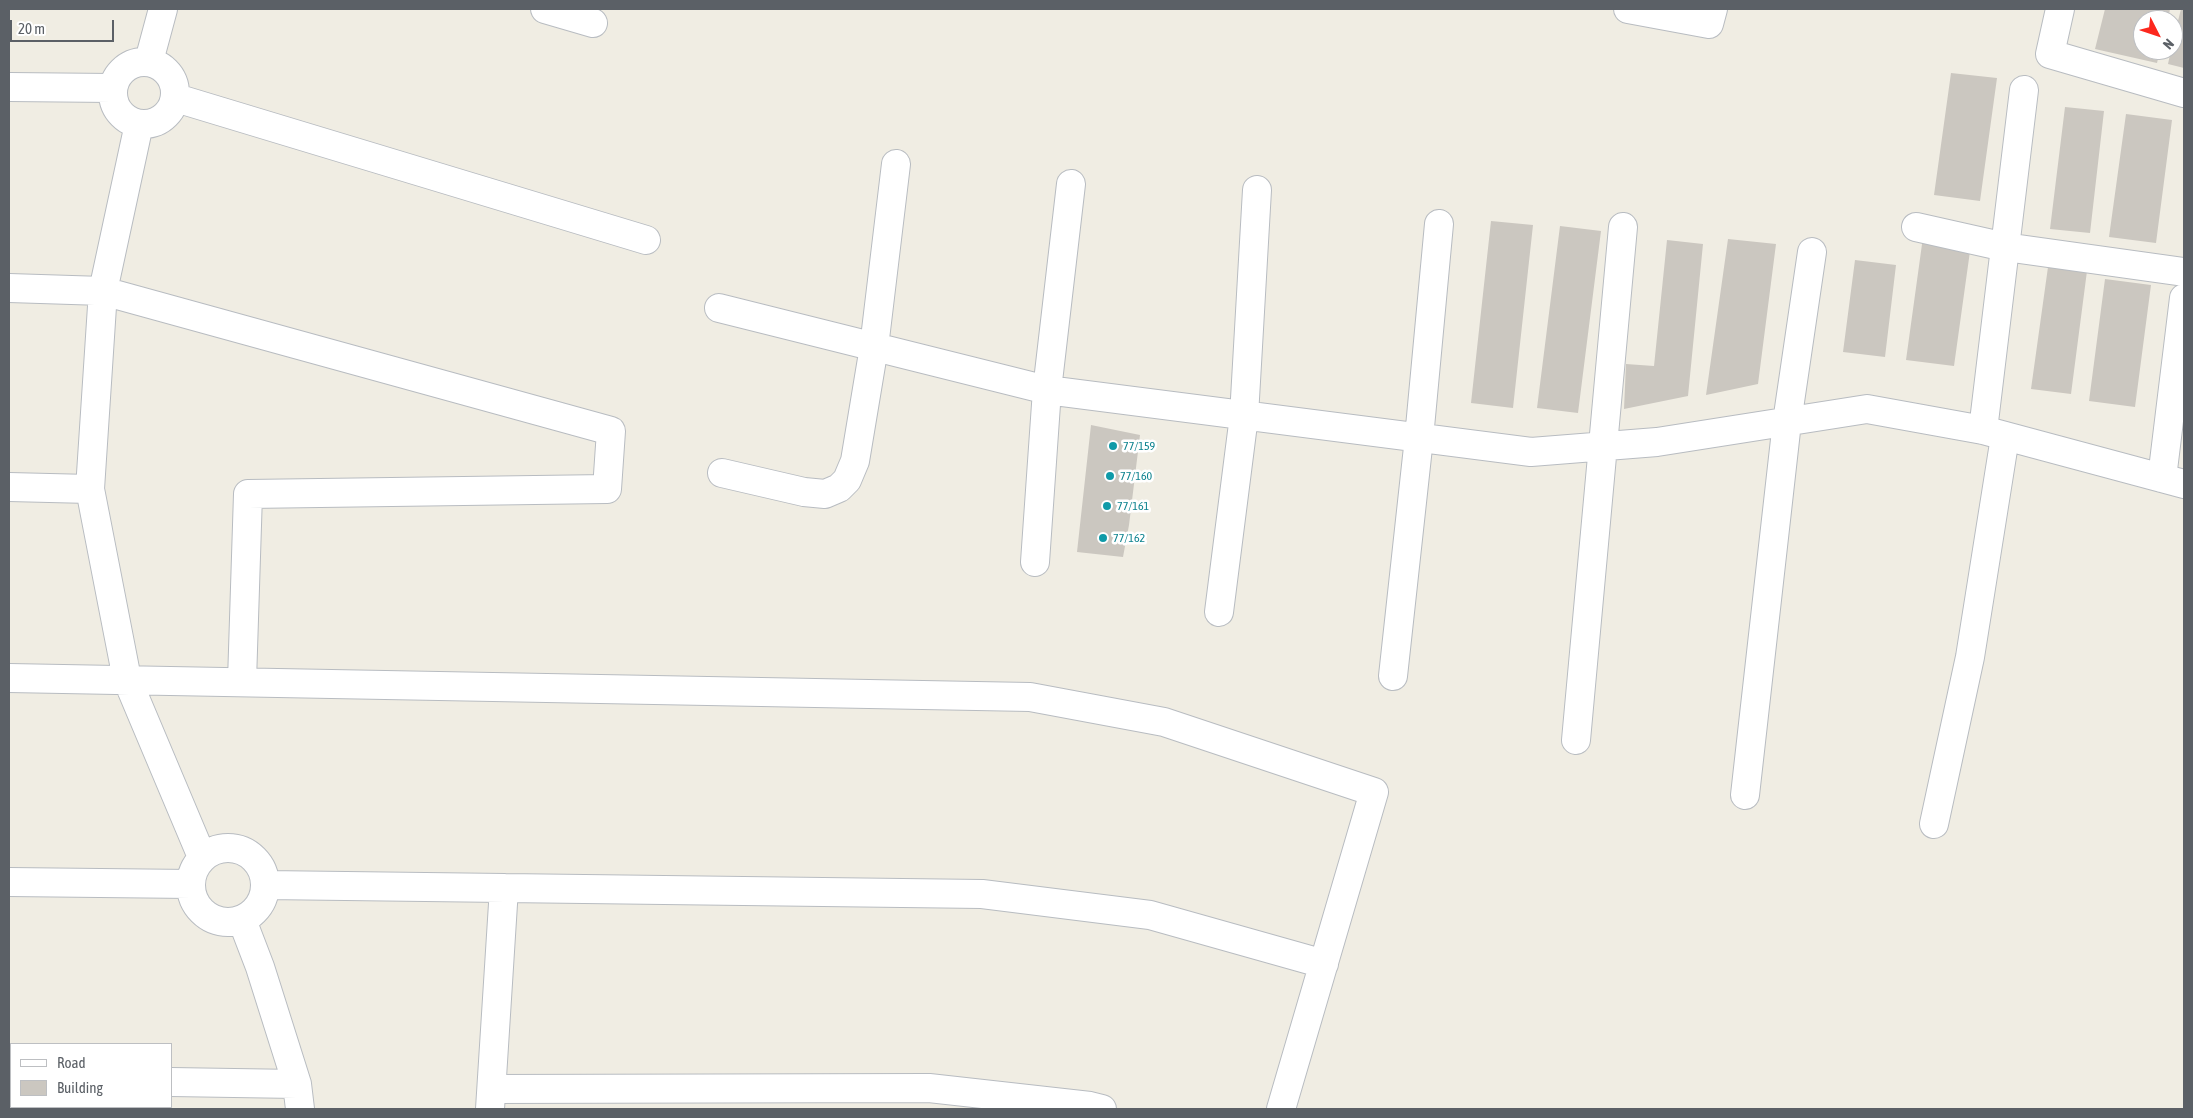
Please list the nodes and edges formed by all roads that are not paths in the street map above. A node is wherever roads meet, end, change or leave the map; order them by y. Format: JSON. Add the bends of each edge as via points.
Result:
{"nodes":[{"id":1,"x":164,"y":9,"type":"edge"},
{"id":2,"x":546,"y":9,"type":"edge"},
{"id":3,"x":1628,"y":9,"type":"edge"},
{"id":4,"x":1713,"y":9,"type":"edge"},
{"id":5,"x":2060,"y":9,"type":"edge"},
{"id":6,"x":593,"y":23,"type":"dead end"},
{"id":7,"x":149,"y":61,"type":"junction"},
{"id":8,"x":9,"y":87,"type":"edge"},
{"id":9,"x":112,"y":88,"type":"junction"},
{"id":10,"x":2024,"y":90,"type":"dead end"},
{"id":11,"x":2184,"y":92,"type":"edge"},
{"id":12,"x":176,"y":98,"type":"junction"},
{"id":13,"x":139,"y":124,"type":"junction"},
{"id":14,"x":896,"y":164,"type":"dead end"},
{"id":15,"x":1071,"y":184,"type":"dead end"},
{"id":16,"x":1257,"y":190,"type":"dead end"},
{"id":17,"x":1439,"y":224,"type":"dead end"},
{"id":18,"x":1623,"y":227,"type":"dead end"},
{"id":19,"x":1916,"y":228,"type":"dead end"},
{"id":20,"x":646,"y":240,"type":"dead end"},
{"id":21,"x":2005,"y":247,"type":"junction"},
{"id":22,"x":1812,"y":252,"type":"dead end"},
{"id":23,"x":2184,"y":272,"type":"edge"},
{"id":24,"x":9,"y":288,"type":"edge"},
{"id":25,"x":102,"y":291,"type":"junction"},
{"id":26,"x":2184,"y":300,"type":"edge"},
{"id":27,"x":719,"y":308,"type":"dead end"},
{"id":28,"x":874,"y":347,"type":"junction"},
{"id":29,"x":1047,"y":390,"type":"junction"},
{"id":30,"x":1244,"y":416,"type":"junction"},
{"id":31,"x":1787,"y":422,"type":"junction"},
{"id":32,"x":1994,"y":434,"type":"junction"},
{"id":33,"x":1419,"y":438,"type":"junction"},
{"id":34,"x":1604,"y":446,"type":"junction"},
{"id":35,"x":722,"y":473,"type":"dead end"},
{"id":36,"x":2173,"y":481,"type":"edge"},
{"id":37,"x":9,"y":487,"type":"edge"},
{"id":38,"x":90,"y":489,"type":"junction"},
{"id":39,"x":1035,"y":562,"type":"dead end"},
{"id":40,"x":1219,"y":612,"type":"dead end"},
{"id":41,"x":1392,"y":676,"type":"dead end"},
{"id":42,"x":9,"y":678,"type":"edge"},
{"id":43,"x":127,"y":679,"type":"junction"},
{"id":44,"x":242,"y":681,"type":"junction"},
{"id":45,"x":1576,"y":740,"type":"dead end"},
{"id":46,"x":1745,"y":795,"type":"dead end"},
{"id":47,"x":1934,"y":824,"type":"dead end"},
{"id":48,"x":202,"y":857,"type":"junction"},
{"id":49,"x":9,"y":882,"type":"edge"},
{"id":50,"x":190,"y":884,"type":"junction"},
{"id":51,"x":266,"y":885,"type":"junction"},
{"id":52,"x":504,"y":888,"type":"junction"},
{"id":53,"x":242,"y":920,"type":"junction"},
{"id":54,"x":1324,"y":964,"type":"junction"},
{"id":55,"x":172,"y":1082,"type":"edge"},
{"id":56,"x":299,"y":1097,"type":"edge"},
{"id":57,"x":491,"y":1099,"type":"edge"},
{"id":58,"x":1102,"y":1109,"type":"edge"},
{"id":59,"x":1281,"y":1109,"type":"edge"}],
"edges":[{"from":1,"to":7,"type":"street"},
{"from":2,"to":6,"type":"street"},
{"from":3,"to":4,"type":"street","via":[[1709,24]]},
{"from":5,"to":11,"type":"street","via":[[2050,54]]},
{"from":7,"to":9,"type":"street","via":[[125,67]]},
{"from":7,"to":12,"type":"street","via":[[170,74]]},
{"from":8,"to":9,"type":"street"},
{"from":9,"to":13,"type":"street","via":[[118,112]]},
{"from":10,"to":21,"type":"street"},
{"from":12,"to":13,"type":"street","via":[[163,118],[151,124]]},
{"from":12,"to":20,"type":"street"},
{"from":13,"to":25,"type":"street"},
{"from":14,"to":28,"type":"street"},
{"from":15,"to":29,"type":"street"},
{"from":16,"to":30,"type":"street"},
{"from":17,"to":33,"type":"street"},
{"from":18,"to":34,"type":"street"},
{"from":19,"to":21,"type":"street"},
{"from":21,"to":23,"type":"street"},
{"from":21,"to":32,"type":"street"},
{"from":22,"to":31,"type":"street"},
{"from":24,"to":25,"type":"street"},
{"from":25,"to":38,"type":"street"},
{"from":25,"to":44,"type":"street","via":[[611,431],[607,490],[248,494]]},
{"from":26,"to":36,"type":"street"},
{"from":27,"to":28,"type":"street"},
{"from":28,"to":29,"type":"street"},
{"from":28,"to":35,"type":"street","via":[[855,461],[847,480],[839,488],[825,494],[804,492]]},
{"from":29,"to":30,"type":"street"},
{"from":29,"to":39,"type":"street"},
{"from":30,"to":33,"type":"street"},
{"from":30,"to":40,"type":"street"},
{"from":31,"to":32,"type":"street","via":[[1868,409]]},
{"from":31,"to":34,"type":"street","via":[[1657,442]]},
{"from":31,"to":46,"type":"street"},
{"from":32,"to":36,"type":"street"},
{"from":32,"to":47,"type":"street","via":[[1970,657]]},
{"from":33,"to":34,"type":"street","via":[[1531,452]]},
{"from":33,"to":41,"type":"street"},
{"from":34,"to":45,"type":"street"},
{"from":37,"to":38,"type":"street"},
{"from":38,"to":43,"type":"street"},
{"from":42,"to":43,"type":"street"},
{"from":43,"to":44,"type":"street"},
{"from":43,"to":48,"type":"street"},
{"from":44,"to":54,"type":"street","via":[[1030,697],[1164,722],[1374,792]]},
{"from":48,"to":50,"type":"street"},
{"from":48,"to":51,"type":"street","via":[[214,849],[229,847],[243,850],[256,858]]},
{"from":49,"to":50,"type":"street"},
{"from":50,"to":53,"type":"street","via":[[193,899],[201,911],[213,919],[227,922]]},
{"from":51,"to":52,"type":"street"},
{"from":51,"to":53,"type":"street","via":[[254,912]]},
{"from":52,"to":54,"type":"street","via":[[982,894],[1150,915]]},
{"from":52,"to":57,"type":"street"},
{"from":53,"to":56,"type":"street"},
{"from":54,"to":59,"type":"street"},
{"from":55,"to":56,"type":"street"},
{"from":57,"to":58,"type":"street","via":[[929,1088]]}]}
